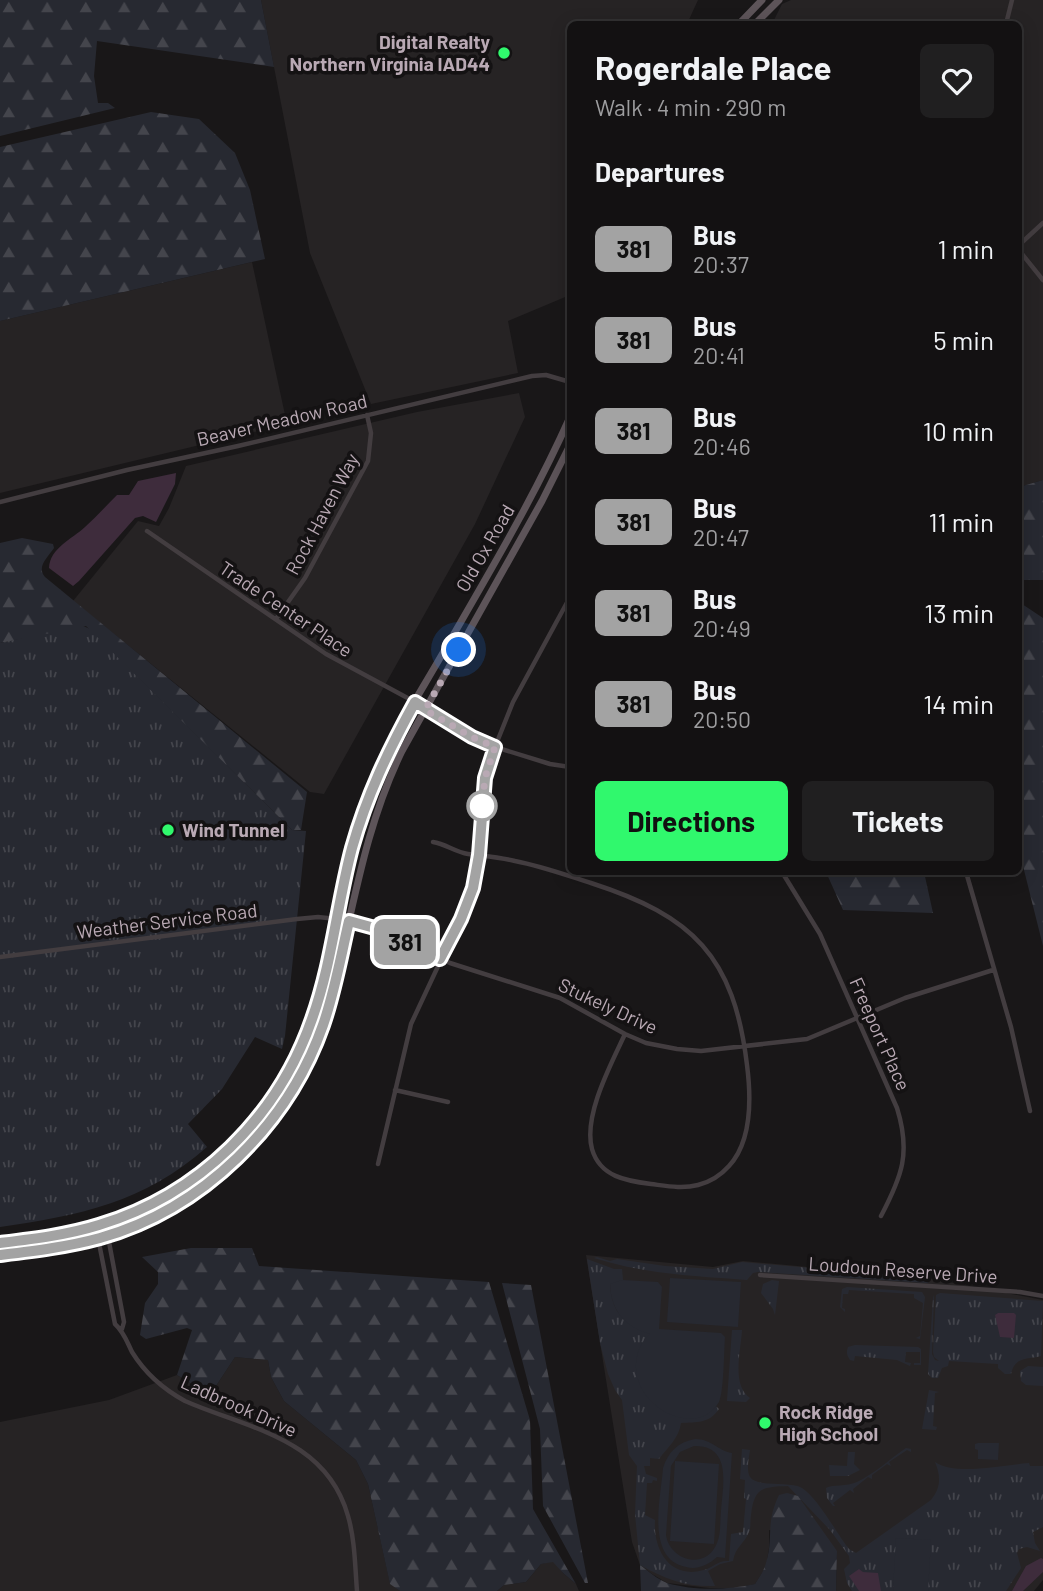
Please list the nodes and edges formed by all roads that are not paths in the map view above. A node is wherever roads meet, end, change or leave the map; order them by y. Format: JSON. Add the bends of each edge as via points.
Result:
{"nodes":[{"id":1,"x":762,"y":0,"type":"edge"},
{"id":2,"x":779,"y":0,"type":"edge"},
{"id":3,"x":1012,"y":0,"type":"edge"},
{"id":4,"x":743,"y":21,"type":"edge"},
{"id":5,"x":758,"y":21,"type":"edge"},
{"id":6,"x":1007,"y":21,"type":"edge"},
{"id":7,"x":1043,"y":223,"type":"edge"},
{"id":8,"x":1022,"y":244,"type":"edge"},
{"id":9,"x":1022,"y":253,"type":"edge"},
{"id":10,"x":1043,"y":280,"type":"edge"},
{"id":11,"x":567,"y":381,"type":"edge"},
{"id":12,"x":367,"y":415,"type":"junction"},
{"id":13,"x":567,"y":422,"type":"edge"},
{"id":14,"x":567,"y":451,"type":"edge"},
{"id":15,"x":0,"y":502,"type":"edge"},
{"id":16,"x":147,"y":531,"type":"dead end"},
{"id":17,"x":567,"y":603,"type":"edge"},
{"id":18,"x":276,"y":619,"type":"junction"},
{"id":19,"x":415,"y":702,"type":"junction"},
{"id":20,"x":425,"y":710,"type":"junction"},
{"id":21,"x":495,"y":747,"type":"junction"},
{"id":22,"x":567,"y":767,"type":"edge"},
{"id":23,"x":433,"y":842,"type":"dead end"},
{"id":24,"x":479,"y":855,"type":"junction"},
{"id":25,"x":784,"y":875,"type":"edge"},
{"id":26,"x":967,"y":875,"type":"edge"},
{"id":27,"x":337,"y":919,"type":"junction"},
{"id":28,"x":349,"y":921,"type":"junction"},
{"id":29,"x":0,"y":957,"type":"edge"},
{"id":30,"x":440,"y":959,"type":"junction"},
{"id":31,"x":993,"y":970,"type":"junction"},
{"id":32,"x":858,"y":1018,"type":"junction"},
{"id":33,"x":625,"y":1034,"type":"junction"},
{"id":34,"x":745,"y":1047,"type":"junction"},
{"id":35,"x":395,"y":1090,"type":"junction"},
{"id":36,"x":448,"y":1101,"type":"dead end"},
{"id":37,"x":1030,"y":1111,"type":"dead end"},
{"id":38,"x":378,"y":1164,"type":"dead end"},
{"id":39,"x":881,"y":1216,"type":"dead end"},
{"id":40,"x":99,"y":1226,"type":"junction"},
{"id":41,"x":102,"y":1237,"type":"junction"},
{"id":42,"x":0,"y":1243,"type":"edge"},
{"id":43,"x":0,"y":1255,"type":"edge"},
{"id":44,"x":760,"y":1275,"type":"dead end"},
{"id":45,"x":1043,"y":1296,"type":"edge"},
{"id":46,"x":122,"y":1330,"type":"junction"},
{"id":47,"x":357,"y":1591,"type":"edge"}],
"edges":[{"from":1,"to":4,"type":"main road"},
{"from":2,"to":5,"type":"main road"},
{"from":3,"to":6,"type":"street"},
{"from":7,"to":8,"type":"street"},
{"from":9,"to":10,"type":"street"},
{"from":11,"to":12,"type":"street","name":"Beaver Meadow Road","via":[[538,375]]},
{"from":12,"to":15,"type":"street","name":"Beaver Meadow Road"},
{"from":12,"to":18,"type":"street","name":"Rock Haven Way","via":[[371,433],[368,461],[305,578]]},
{"from":13,"to":19,"type":"main road","name":"Old Ox Road","via":[[522,514]]},
{"from":14,"to":20,"type":"main road","name":"Old Ox Road"},
{"from":16,"to":18,"type":"street","name":"Trade Center Place"},
{"from":17,"to":21,"type":"street","via":[[513,702]]},
{"from":18,"to":19,"type":"street","name":"Trade Center Place","via":[[337,660]]},
{"from":19,"to":20,"type":"street"},
{"from":19,"to":27,"type":"main road","name":"Old Ox Road","via":[[364,808]]},
{"from":20,"to":21,"type":"street"},
{"from":20,"to":28,"type":"main road","name":"Old Ox Road","via":[[384,788]]},
{"from":21,"to":22,"type":"street"},
{"from":21,"to":24,"type":"street","via":[[485,778]]},
{"from":23,"to":24,"type":"street"},
{"from":24,"to":30,"type":"street","via":[[470,898]]},
{"from":24,"to":34,"type":"street","via":[[594,884],[637,899],[674,920],[701,944],[723,975]]},
{"from":25,"to":32,"type":"street","name":"Freeport Place","via":[[820,934]]},
{"from":26,"to":31,"type":"street"},
{"from":27,"to":28,"type":"street","name":"Stukely Drive"},
{"from":27,"to":29,"type":"street","name":"Weather Service Road","via":[[297,919]]},
{"from":27,"to":40,"type":"main road","name":"Old Ox Road","via":[[309,1027],[264,1110],[222,1155],[183,1186]]},
{"from":28,"to":30,"type":"street","name":"Stukely Drive","via":[[382,930]]},
{"from":28,"to":41,"type":"main road","name":"Old Ox Road","via":[[323,1025],[284,1103],[250,1146],[205,1186],[157,1215]]},
{"from":30,"to":33,"type":"street","name":"Stukely Drive","via":[[560,998]]},
{"from":30,"to":35,"type":"street","via":[[411,1024]]},
{"from":31,"to":32,"type":"street","name":"Stukely Drive","via":[[929,989]]},
{"from":31,"to":37,"type":"street","via":[[1012,1027]]},
{"from":32,"to":34,"type":"street","name":"Stukely Drive","via":[[807,1039]]},
{"from":32,"to":39,"type":"street","name":"Freeport Place","via":[[903,1128],[900,1178]]},
{"from":33,"to":34,"type":"street","name":"Stukely Drive","via":[[677,1049]]},
{"from":33,"to":34,"type":"street","via":[[594,1114],[592,1151],[604,1169],[618,1178],[677,1188],[717,1177],[740,1149],[747,1115]]},
{"from":35,"to":36,"type":"street"},
{"from":35,"to":38,"type":"street"},
{"from":40,"to":41,"type":"street","name":"Ladbrook Drive"},
{"from":40,"to":42,"type":"main road","name":"Old Ox Road"},
{"from":41,"to":43,"type":"main road","name":"Old Ox Road"},
{"from":41,"to":46,"type":"street","name":"Ladbrook Drive","via":[[124,1322]]},
{"from":41,"to":46,"type":"street","name":"Ladbrook Drive","via":[[115,1324]]},
{"from":44,"to":45,"type":"street","name":"Loudoun Reserve Drive"},
{"from":46,"to":47,"type":"street","name":"Ladbrook Drive","via":[[144,1369],[172,1394],[295,1445],[321,1467],[349,1517]]}]}
